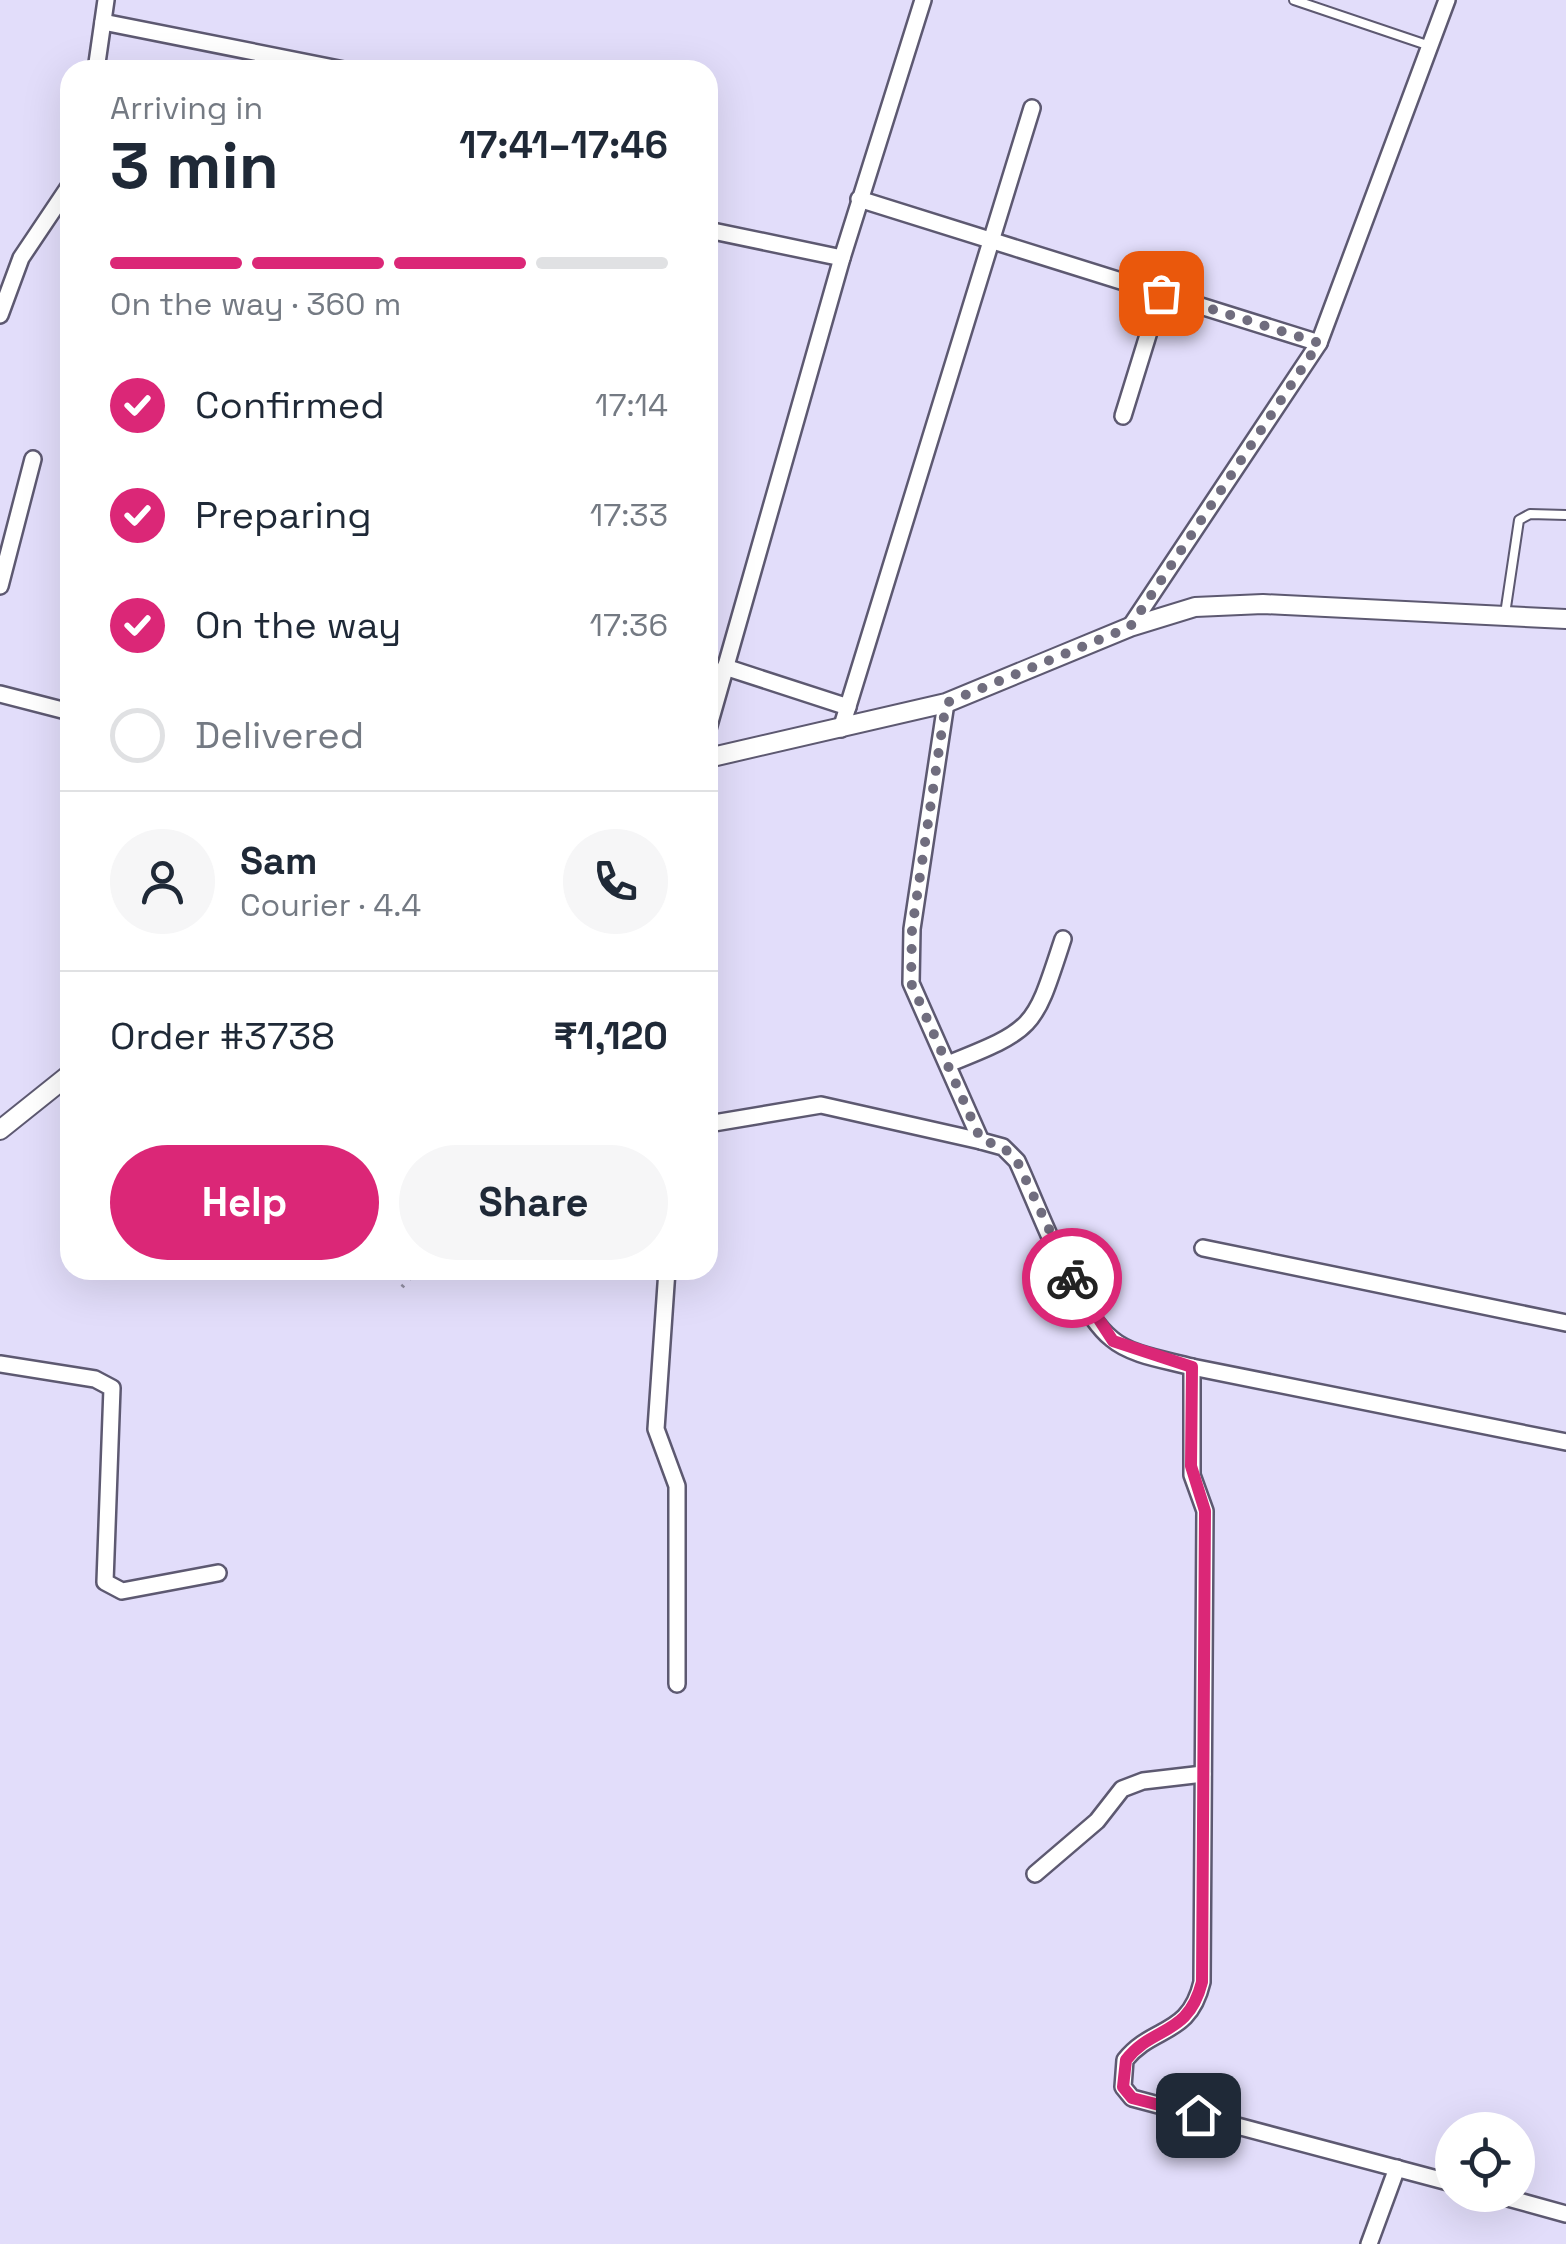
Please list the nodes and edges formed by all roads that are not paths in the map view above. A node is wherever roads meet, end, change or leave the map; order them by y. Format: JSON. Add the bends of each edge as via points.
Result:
{"nodes":[{"id":1,"x":106,"y":0,"type":"edge"},
{"id":2,"x":922,"y":0,"type":"edge"},
{"id":3,"x":1294,"y":0,"type":"edge"},
{"id":4,"x":1447,"y":0,"type":"edge"},
{"id":5,"x":103,"y":22,"type":"junction"},
{"id":6,"x":1430,"y":46,"type":"junction"},
{"id":7,"x":97,"y":60,"type":"edge"},
{"id":8,"x":294,"y":60,"type":"edge"},
{"id":9,"x":1032,"y":108,"type":"dead end"},
{"id":10,"x":60,"y":199,"type":"edge"},
{"id":11,"x":859,"y":199,"type":"junction"},
{"id":12,"x":718,"y":232,"type":"edge"},
{"id":13,"x":993,"y":240,"type":"junction"},
{"id":14,"x":842,"y":258,"type":"junction"},
{"id":15,"x":1161,"y":293,"type":"junction"},
{"id":16,"x":0,"y":315,"type":"edge"},
{"id":17,"x":1319,"y":343,"type":"junction"},
{"id":18,"x":1123,"y":416,"type":"dead end"},
{"id":19,"x":34,"y":459,"type":"dead end"},
{"id":20,"x":1566,"y":515,"type":"edge"},
{"id":21,"x":0,"y":586,"type":"edge"},
{"id":22,"x":1506,"y":614,"type":"junction"},
{"id":23,"x":1566,"y":619,"type":"edge"},
{"id":24,"x":1130,"y":627,"type":"junction"},
{"id":25,"x":725,"y":668,"type":"junction"},
{"id":26,"x":0,"y":694,"type":"edge"},
{"id":27,"x":718,"y":694,"type":"edge"},
{"id":28,"x":946,"y":703,"type":"junction"},
{"id":29,"x":848,"y":707,"type":"junction"},
{"id":30,"x":60,"y":709,"type":"edge"},
{"id":31,"x":841,"y":729,"type":"junction"},
{"id":32,"x":718,"y":756,"type":"edge"},
{"id":33,"x":1062,"y":939,"type":"dead end"},
{"id":34,"x":948,"y":1064,"type":"junction"},
{"id":35,"x":60,"y":1082,"type":"edge"},
{"id":36,"x":718,"y":1122,"type":"edge"},
{"id":37,"x":0,"y":1130,"type":"edge"},
{"id":38,"x":981,"y":1140,"type":"junction"},
{"id":39,"x":1203,"y":1248,"type":"dead end"},
{"id":40,"x":665,"y":1280,"type":"edge"},
{"id":41,"x":1566,"y":1323,"type":"edge"},
{"id":42,"x":0,"y":1364,"type":"edge"},
{"id":43,"x":1192,"y":1367,"type":"junction"},
{"id":44,"x":1566,"y":1442,"type":"edge"},
{"id":45,"x":218,"y":1572,"type":"dead end"},
{"id":46,"x":677,"y":1684,"type":"dead end"},
{"id":47,"x":1203,"y":1774,"type":"junction"},
{"id":48,"x":1035,"y":1874,"type":"dead end"},
{"id":49,"x":1397,"y":2168,"type":"junction"},
{"id":50,"x":1435,"y":2178,"type":"edge"},
{"id":51,"x":1535,"y":2205,"type":"edge"},
{"id":52,"x":1566,"y":2214,"type":"edge"},
{"id":53,"x":1369,"y":2244,"type":"edge"}],
"edges":[{"from":1,"to":5,"type":"street"},
{"from":2,"to":11,"type":"street"},
{"from":3,"to":6,"type":"lane"},
{"from":4,"to":6,"type":"street"},
{"from":5,"to":7,"type":"street"},
{"from":5,"to":8,"type":"street"},
{"from":6,"to":17,"type":"street"},
{"from":9,"to":13,"type":"street"},
{"from":10,"to":16,"type":"street","via":[[22,258]]},
{"from":11,"to":13,"type":"street"},
{"from":11,"to":14,"type":"street"},
{"from":12,"to":14,"type":"street"},
{"from":13,"to":15,"type":"street"},
{"from":13,"to":29,"type":"street"},
{"from":14,"to":25,"type":"street"},
{"from":15,"to":17,"type":"street"},
{"from":15,"to":18,"type":"street"},
{"from":17,"to":24,"type":"street"},
{"from":19,"to":21,"type":"street"},
{"from":20,"to":22,"type":"lane","via":[[1519,520]]},
{"from":22,"to":23,"type":"street"},
{"from":22,"to":24,"type":"street","via":[[1263,604],[1194,608]]},
{"from":24,"to":28,"type":"street"},
{"from":25,"to":27,"type":"street"},
{"from":25,"to":29,"type":"street"},
{"from":26,"to":30,"type":"street"},
{"from":28,"to":31,"type":"street"},
{"from":28,"to":34,"type":"street","via":[[910,960],[919,1008]]},
{"from":29,"to":31,"type":"street"},
{"from":31,"to":32,"type":"street"},
{"from":33,"to":34,"type":"street","via":[[1033,1020],[1008,1040]]},
{"from":34,"to":38,"type":"street"},
{"from":35,"to":37,"type":"street"},
{"from":36,"to":38,"type":"street","via":[[820,1105]]},
{"from":38,"to":43,"type":"street","via":[[1003,1147],[1017,1161],[1082,1300],[1113,1341]]},
{"from":39,"to":41,"type":"street"},
{"from":40,"to":46,"type":"street","via":[[656,1438],[677,1486]]},
{"from":42,"to":45,"type":"street","via":[[95,1379],[112,1388],[105,1582],[122,1590]]},
{"from":43,"to":44,"type":"street"},
{"from":43,"to":47,"type":"street","via":[[1191,1466],[1205,1511]]},
{"from":47,"to":48,"type":"street","via":[[1122,1789],[1098,1821]]},
{"from":47,"to":49,"type":"street","via":[[1202,1982],[1192,2012],[1126,2060],[1126,2094]]},
{"from":49,"to":50,"type":"street"},
{"from":49,"to":53,"type":"street"},
{"from":51,"to":52,"type":"street"}]}
